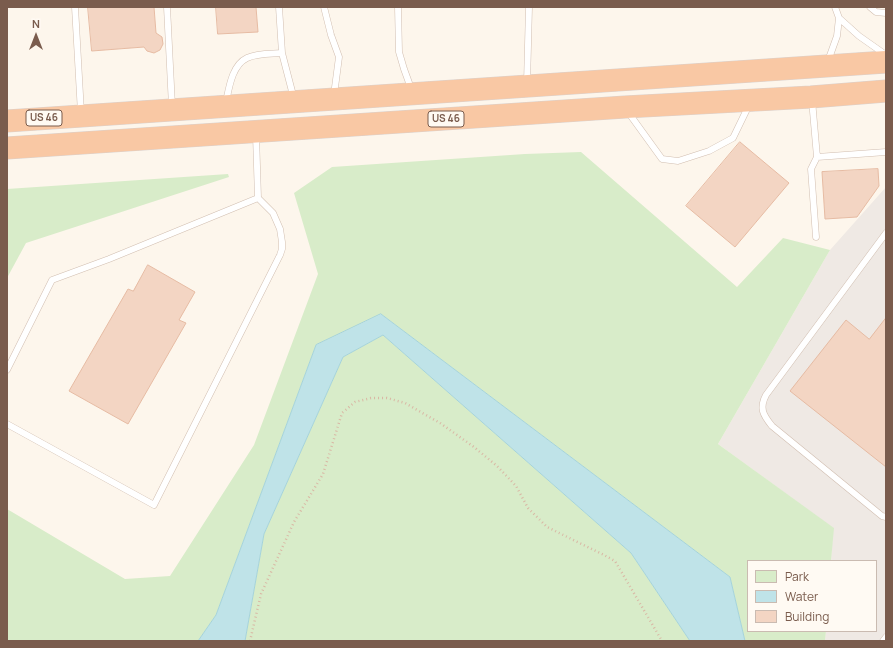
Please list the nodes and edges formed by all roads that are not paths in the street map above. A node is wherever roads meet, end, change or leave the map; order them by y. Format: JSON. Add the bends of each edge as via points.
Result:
{"nodes":[{"id":1,"x":75,"y":7,"type":"edge"},
{"id":2,"x":167,"y":7,"type":"edge"},
{"id":3,"x":278,"y":7,"type":"edge"},
{"id":4,"x":324,"y":7,"type":"edge"},
{"id":5,"x":398,"y":7,"type":"edge"},
{"id":6,"x":529,"y":7,"type":"edge"},
{"id":7,"x":835,"y":7,"type":"edge"},
{"id":8,"x":870,"y":7,"type":"edge"},
{"id":9,"x":886,"y":13,"type":"edge"},
{"id":10,"x":839,"y":18,"type":"junction"},
{"id":11,"x":282,"y":53,"type":"junction"},
{"id":12,"x":886,"y":55,"type":"edge"},
{"id":13,"x":886,"y":62,"type":"edge"},
{"id":14,"x":826,"y":66,"type":"junction"},
{"id":15,"x":527,"y":86,"type":"junction"},
{"id":16,"x":886,"y":91,"type":"edge"},
{"id":17,"x":413,"y":94,"type":"junction"},
{"id":18,"x":811,"y":97,"type":"junction"},
{"id":19,"x":333,"y":99,"type":"junction"},
{"id":20,"x":751,"y":100,"type":"junction"},
{"id":21,"x":295,"y":102,"type":"junction"},
{"id":22,"x":225,"y":106,"type":"junction"},
{"id":23,"x":625,"y":107,"type":"junction"},
{"id":24,"x":172,"y":110,"type":"junction"},
{"id":25,"x":81,"y":116,"type":"junction"},
{"id":26,"x":7,"y":121,"type":"edge"},
{"id":27,"x":256,"y":132,"type":"junction"},
{"id":28,"x":7,"y":148,"type":"edge"},
{"id":29,"x":886,"y":152,"type":"edge"},
{"id":30,"x":817,"y":157,"type":"junction"},
{"id":31,"x":258,"y":198,"type":"junction"},
{"id":32,"x":886,"y":233,"type":"edge"},
{"id":33,"x":816,"y":237,"type":"dead end"},
{"id":34,"x":7,"y":370,"type":"edge"},
{"id":35,"x":7,"y":424,"type":"edge"},
{"id":36,"x":886,"y":517,"type":"edge"},
{"id":37,"x":886,"y":637,"type":"edge"},
{"id":38,"x":883,"y":641,"type":"edge"}],
"edges":[{"from":1,"to":25,"type":"lane"},
{"from":2,"to":24,"type":"lane"},
{"from":3,"to":11,"type":"lane"},
{"from":4,"to":19,"type":"lane","via":[[339,57]]},
{"from":5,"to":17,"type":"lane","via":[[399,52]]},
{"from":6,"to":15,"type":"lane"},
{"from":7,"to":10,"type":"lane"},
{"from":8,"to":9,"type":"lane","via":[[876,12]]},
{"from":10,"to":12,"type":"lane"},
{"from":10,"to":14,"type":"lane","via":[[837,36]]},
{"from":11,"to":21,"type":"lane"},
{"from":11,"to":22,"type":"lane","via":[[260,54],[247,58],[238,66],[231,80]]},
{"from":13,"to":14,"type":"highway","number":"US 46"},
{"from":14,"to":15,"type":"highway","number":"US 46"},
{"from":15,"to":17,"type":"highway","number":"US 46"},
{"from":16,"to":18,"type":"highway","number":"US 46"},
{"from":17,"to":19,"type":"highway","number":"US 46"},
{"from":18,"to":20,"type":"highway","number":"US 46"},
{"from":18,"to":30,"type":"lane"},
{"from":19,"to":21,"type":"highway","number":"US 46"},
{"from":20,"to":23,"type":"highway","number":"US 46"},
{"from":20,"to":23,"type":"lane","via":[[733,138],[709,151],[678,161],[662,160]]},
{"from":21,"to":22,"type":"highway","number":"US 46"},
{"from":22,"to":24,"type":"highway","number":"US 46"},
{"from":23,"to":27,"type":"highway","number":"US 46"},
{"from":24,"to":25,"type":"highway","number":"US 46"},
{"from":25,"to":26,"type":"highway","number":"US 46"},
{"from":27,"to":28,"type":"highway","number":"US 46"},
{"from":27,"to":31,"type":"lane"},
{"from":29,"to":30,"type":"lane"},
{"from":30,"to":33,"type":"lane","via":[[811,169]]},
{"from":31,"to":34,"type":"lane","via":[[52,280]]},
{"from":31,"to":35,"type":"lane","via":[[273,213],[280,229],[280,255],[154,505]]},
{"from":32,"to":36,"type":"lane","via":[[766,395],[762,408],[772,426]]},
{"from":37,"to":38,"type":"lane"}]}
